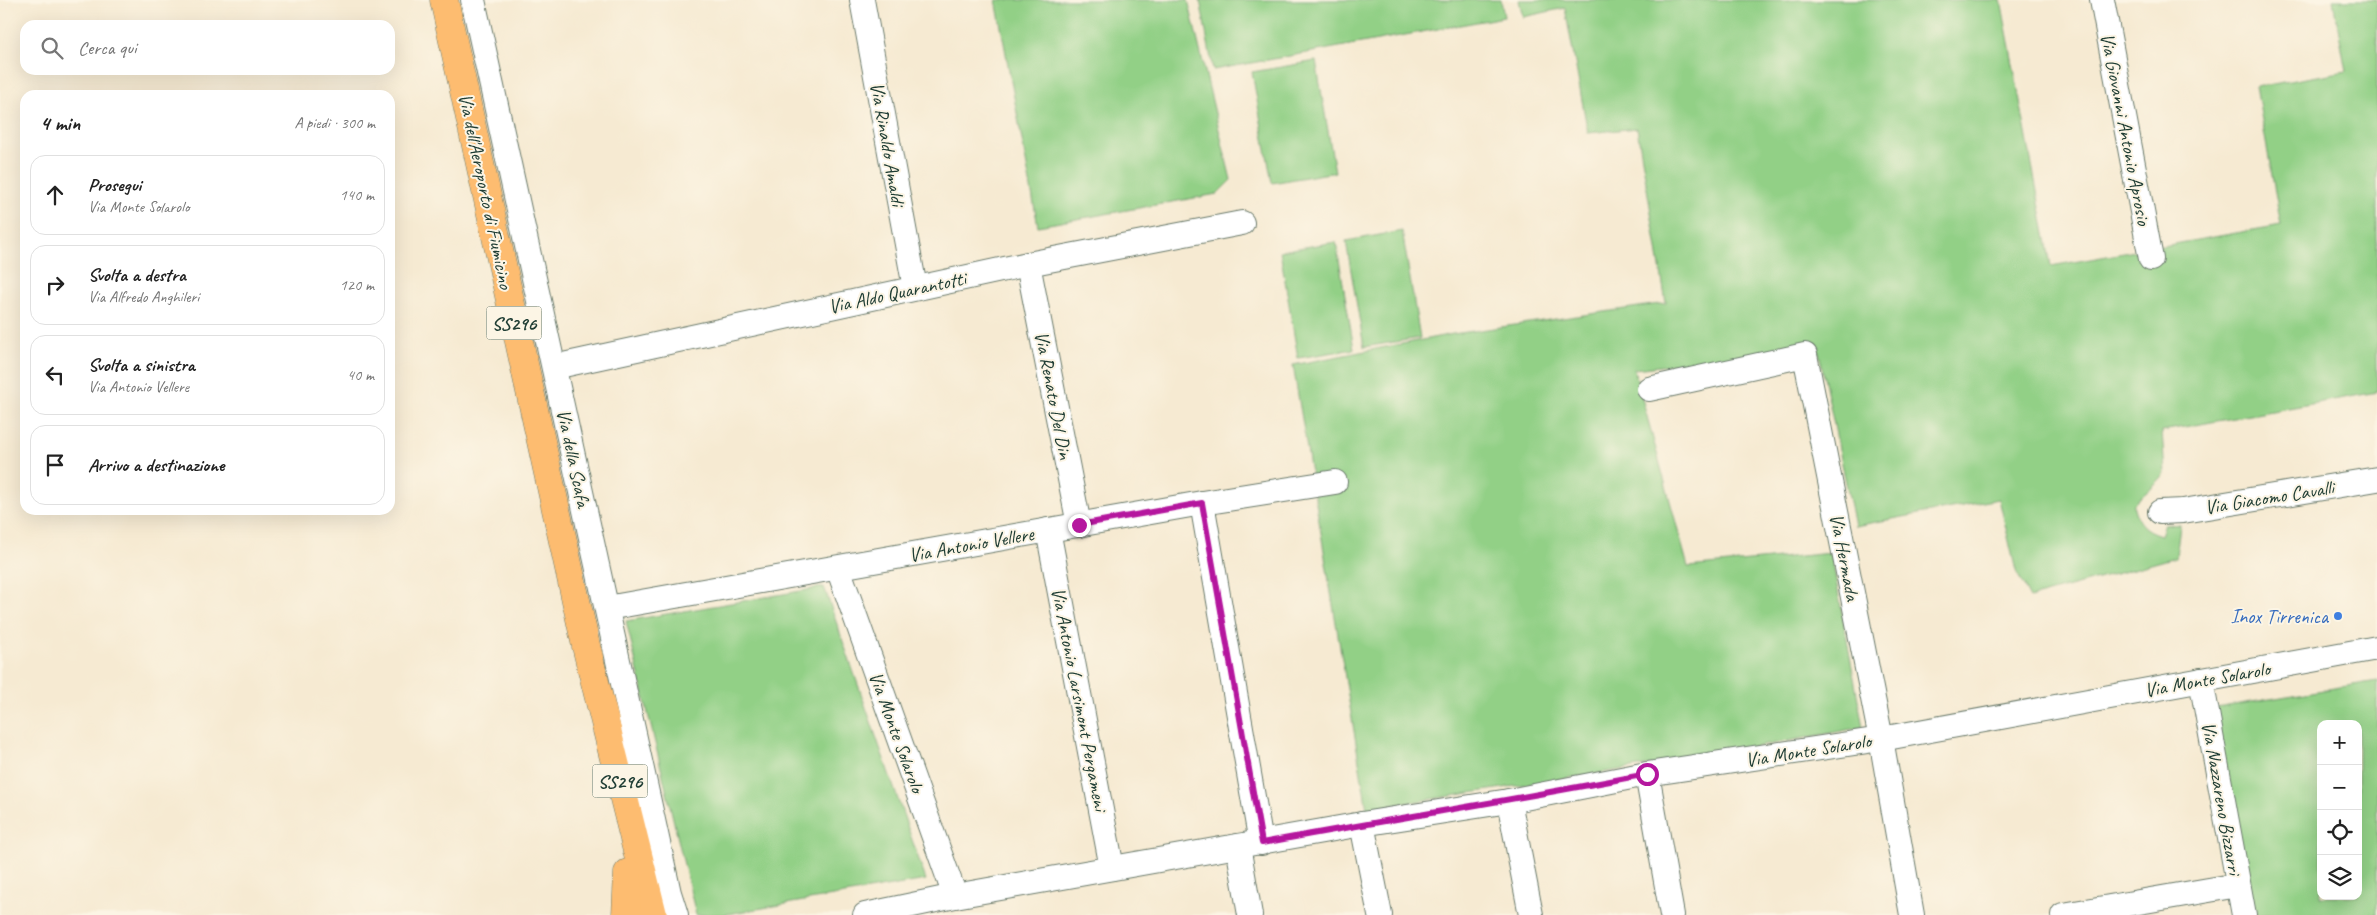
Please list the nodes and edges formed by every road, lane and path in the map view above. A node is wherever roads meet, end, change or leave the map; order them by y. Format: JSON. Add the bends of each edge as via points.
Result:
{"nodes":[{"id":1,"x":444,"y":0,"type":"edge"},
{"id":2,"x":473,"y":0,"type":"edge"},
{"id":3,"x":862,"y":0,"type":"edge"},
{"id":4,"x":2102,"y":0,"type":"edge"},
{"id":5,"x":1242,"y":223,"type":"dead end"},
{"id":6,"x":2151,"y":259,"type":"dead end"},
{"id":7,"x":1028,"y":264,"type":"junction"},
{"id":8,"x":915,"y":288,"type":"junction"},
{"id":9,"x":554,"y":367,"type":"junction"},
{"id":10,"x":1649,"y":390,"type":"dead end"},
{"id":11,"x":2377,"y":479,"type":"edge"},
{"id":12,"x":1335,"y":482,"type":"dead end"},
{"id":13,"x":1202,"y":503,"type":"junction"},
{"id":14,"x":2160,"y":512,"type":"dead end"},
{"id":15,"x":1079,"y":525,"type":"junction"},
{"id":16,"x":1048,"y":530,"type":"junction"},
{"id":17,"x":838,"y":568,"type":"junction"},
{"id":18,"x":607,"y":608,"type":"junction"},
{"id":19,"x":586,"y":646,"type":"junction"},
{"id":20,"x":2377,"y":648,"type":"edge"},
{"id":21,"x":2201,"y":680,"type":"junction"},
{"id":22,"x":1881,"y":739,"type":"junction"},
{"id":23,"x":1647,"y":774,"type":"junction"},
{"id":24,"x":1509,"y":801,"type":"junction"},
{"id":25,"x":1362,"y":824,"type":"junction"},
{"id":26,"x":1262,"y":843,"type":"junction"},
{"id":27,"x":1238,"y":846,"type":"junction"},
{"id":28,"x":1112,"y":868,"type":"junction"},
{"id":29,"x":628,"y":873,"type":"junction"},
{"id":30,"x":2238,"y":884,"type":"junction"},
{"id":31,"x":955,"y":896,"type":"junction"},
{"id":32,"x":626,"y":915,"type":"edge"},
{"id":33,"x":635,"y":915,"type":"edge"},
{"id":34,"x":653,"y":915,"type":"edge"},
{"id":35,"x":676,"y":915,"type":"edge"},
{"id":36,"x":865,"y":915,"type":"edge"},
{"id":37,"x":1250,"y":915,"type":"edge"},
{"id":38,"x":1380,"y":915,"type":"edge"},
{"id":39,"x":1531,"y":915,"type":"edge"},
{"id":40,"x":1672,"y":915,"type":"edge"},
{"id":41,"x":1912,"y":915,"type":"edge"},
{"id":42,"x":2063,"y":915,"type":"edge"},
{"id":43,"x":2244,"y":915,"type":"edge"}],
"edges":[{"from":1,"to":19,"type":"main road","name":"Via dell'Aeroporto di Fiumicino","number":"SS296"},
{"from":2,"to":9,"type":"street","name":"Via della Scafa"},
{"from":3,"to":8,"type":"street","name":"Via Rinaldo Amaldi"},
{"from":4,"to":6,"type":"street","name":"Via Giovanni Antonio Aprosio"},
{"from":5,"to":7,"type":"street","name":"Via Aldo Quarantotti"},
{"from":7,"to":8,"type":"street","name":"Via Aldo Quarantotti"},
{"from":7,"to":15,"type":"street","name":"Via Renato Del Din"},
{"from":8,"to":9,"type":"street","name":"Via Aldo Quarantotti"},
{"from":9,"to":18,"type":"street","name":"Via della Scafa"},
{"from":10,"to":22,"type":"street","name":"Via Hermada","via":[[1804,355]]},
{"from":11,"to":14,"type":"street","name":"Via Giacomo Cavalli"},
{"from":12,"to":13,"type":"street","name":"Via Antonio Vellere"},
{"from":13,"to":15,"type":"street","name":"Via Antonio Vellere"},
{"from":13,"to":26,"type":"street"},
{"from":15,"to":16,"type":"street","name":"Via Antonio Vellere"},
{"from":16,"to":17,"type":"street","name":"Via Antonio Vellere"},
{"from":16,"to":28,"type":"street","name":"Via Antonio Larsimont Pergameni"},
{"from":17,"to":18,"type":"street","name":"Via Antonio Vellere"},
{"from":17,"to":31,"type":"street","name":"Via Monte Solarolo"},
{"from":18,"to":35,"type":"street","name":"Via della Scafa"},
{"from":19,"to":29,"type":"main road","name":"Via dell'Aeroporto di Fiumicino","number":"SS296"},
{"from":19,"to":34,"type":"main road","name":"Via dell'Aeroporto di Fiumicino","number":"SS296"},
{"from":20,"to":21,"type":"street","name":"Via Monte Solarolo"},
{"from":21,"to":22,"type":"street","name":"Via Monte Solarolo"},
{"from":21,"to":30,"type":"street","name":"Via Nazzareno Bizzarri"},
{"from":22,"to":23,"type":"street","name":"Via Monte Solarolo"},
{"from":22,"to":41,"type":"street","name":"Via Hermada"},
{"from":23,"to":24,"type":"street","name":"Via Monte Solarolo"},
{"from":23,"to":40,"type":"street"},
{"from":24,"to":25,"type":"street","name":"Via Monte Solarolo"},
{"from":24,"to":39,"type":"street"},
{"from":25,"to":26,"type":"street","name":"Via Monte Solarolo"},
{"from":25,"to":38,"type":"street"},
{"from":26,"to":27,"type":"street","name":"Via Monte Solarolo"},
{"from":27,"to":28,"type":"street","name":"Via Monte Solarolo"},
{"from":27,"to":37,"type":"street"},
{"from":28,"to":31,"type":"street","name":"Via Monte Solarolo"},
{"from":29,"to":32,"type":"main road"},
{"from":29,"to":33,"type":"main road","name":"Via dell'Aeroporto di Fiumicino","number":"SS296"},
{"from":30,"to":42,"type":"street"},
{"from":30,"to":43,"type":"street","name":"Via Nazzareno Bizzarri"},
{"from":31,"to":36,"type":"street","name":"Via Monte Solarolo"}]}
